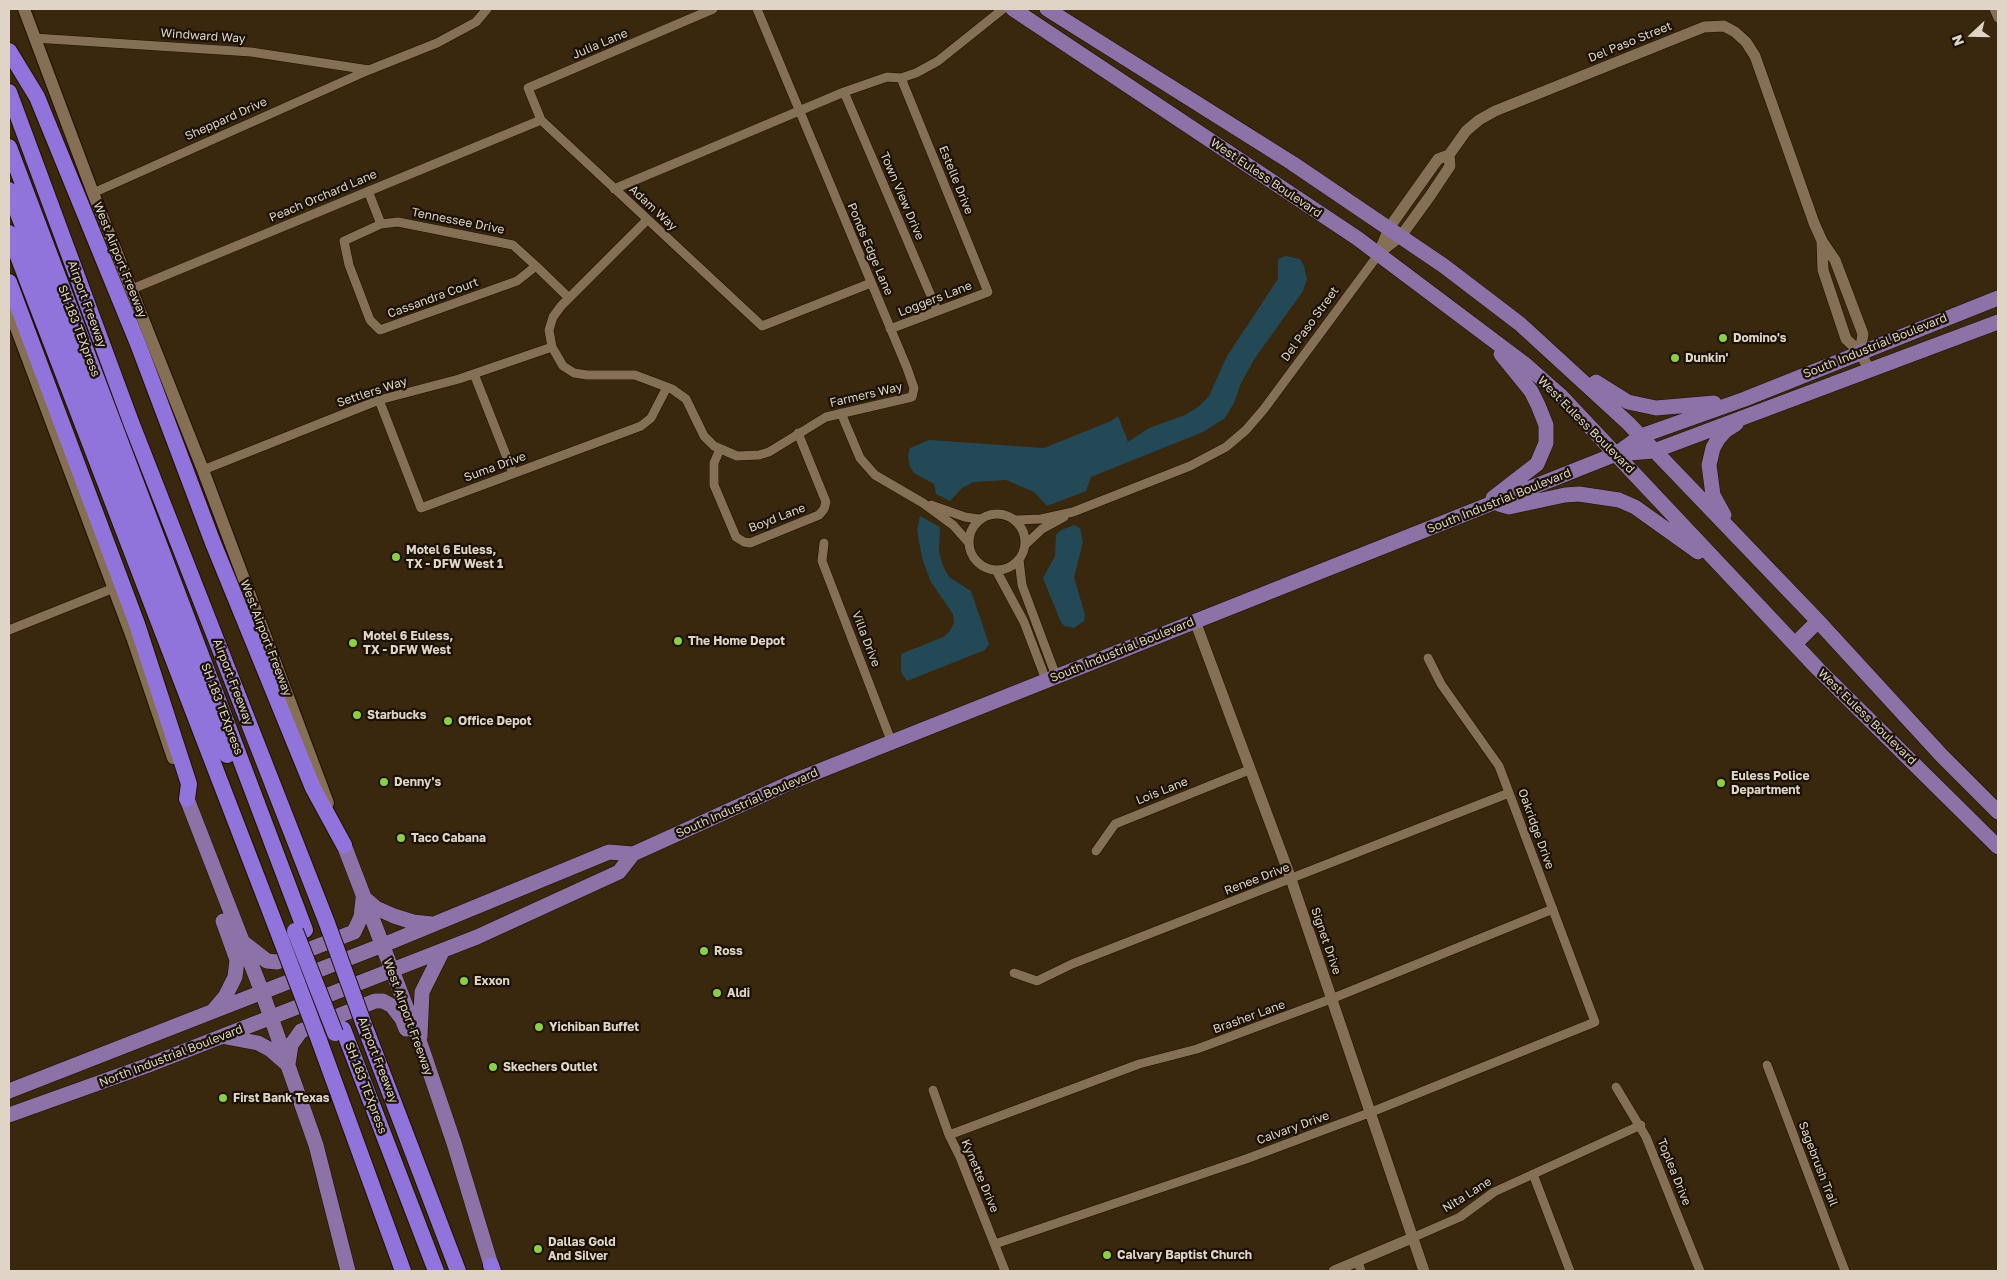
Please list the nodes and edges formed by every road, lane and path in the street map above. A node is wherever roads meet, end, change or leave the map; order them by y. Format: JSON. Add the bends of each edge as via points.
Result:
{"nodes":[{"id":1,"x":24,"y":9,"type":"edge"},
{"id":2,"x":487,"y":9,"type":"edge"},
{"id":3,"x":714,"y":9,"type":"edge"},
{"id":4,"x":757,"y":9,"type":"edge"},
{"id":5,"x":1003,"y":9,"type":"edge"},
{"id":6,"x":1013,"y":9,"type":"edge"},
{"id":7,"x":1047,"y":9,"type":"edge"},
{"id":8,"x":1994,"y":9,"type":"edge"},
{"id":9,"x":1998,"y":18,"type":"edge"},
{"id":10,"x":34,"y":38,"type":"junction"},
{"id":11,"x":9,"y":51,"type":"edge"},
{"id":12,"x":369,"y":70,"type":"junction"},
{"id":13,"x":900,"y":78,"type":"junction"},
{"id":14,"x":9,"y":92,"type":"edge"},
{"id":15,"x":844,"y":92,"type":"junction"},
{"id":16,"x":798,"y":111,"type":"junction"},
{"id":17,"x":541,"y":120,"type":"junction"},
{"id":18,"x":9,"y":147,"type":"edge"},
{"id":19,"x":614,"y":189,"type":"junction"},
{"id":20,"x":9,"y":190,"type":"edge"},
{"id":21,"x":368,"y":191,"type":"junction"},
{"id":22,"x":93,"y":193,"type":"junction"},
{"id":23,"x":647,"y":220,"type":"junction"},
{"id":24,"x":381,"y":224,"type":"junction"},
{"id":25,"x":1395,"y":232,"type":"junction"},
{"id":26,"x":9,"y":233,"type":"edge"},
{"id":27,"x":1822,"y":241,"type":"junction"},
{"id":28,"x":1378,"y":255,"type":"junction"},
{"id":29,"x":536,"y":266,"type":"junction"},
{"id":30,"x":9,"y":282,"type":"edge"},
{"id":31,"x":871,"y":283,"type":"junction"},
{"id":32,"x":132,"y":290,"type":"junction"},
{"id":33,"x":988,"y":292,"type":"joint"},
{"id":34,"x":569,"y":298,"type":"junction"},
{"id":35,"x":1998,"y":298,"type":"edge"},
{"id":36,"x":9,"y":310,"type":"edge"},
{"id":37,"x":937,"y":310,"type":"junction"},
{"id":38,"x":1998,"y":322,"type":"edge"},
{"id":39,"x":1478,"y":328,"type":"junction"},
{"id":40,"x":890,"y":329,"type":"junction"},
{"id":41,"x":552,"y":347,"type":"junction"},
{"id":42,"x":1548,"y":348,"type":"junction"},
{"id":43,"x":1860,"y":352,"type":"junction"},
{"id":44,"x":1870,"y":371,"type":"junction"},
{"id":45,"x":474,"y":374,"type":"junction"},
{"id":46,"x":667,"y":387,"type":"junction"},
{"id":47,"x":912,"y":397,"type":"joint"},
{"id":48,"x":1745,"y":399,"type":"junction"},
{"id":49,"x":379,"y":400,"type":"junction"},
{"id":50,"x":1758,"y":411,"type":"junction"},
{"id":51,"x":841,"y":413,"type":"junction"},
{"id":52,"x":798,"y":433,"type":"junction"},
{"id":53,"x":1641,"y":436,"type":"junction"},
{"id":54,"x":720,"y":449,"type":"junction"},
{"id":55,"x":1654,"y":451,"type":"junction"},
{"id":56,"x":1616,"y":454,"type":"junction"},
{"id":57,"x":202,"y":470,"type":"junction"},
{"id":58,"x":513,"y":473,"type":"junction"},
{"id":59,"x":924,"y":503,"type":"junction"},
{"id":60,"x":1495,"y":503,"type":"junction"},
{"id":61,"x":1476,"y":510,"type":"junction"},
{"id":62,"x":1073,"y":512,"type":"junction"},
{"id":63,"x":979,"y":519,"type":"junction"},
{"id":64,"x":1016,"y":520,"type":"junction"},
{"id":65,"x":1728,"y":526,"type":"junction"},
{"id":66,"x":824,"y":543,"type":"dead end"},
{"id":67,"x":969,"y":544,"type":"junction"},
{"id":68,"x":1026,"y":544,"type":"junction"},
{"id":69,"x":1019,"y":560,"type":"junction"},
{"id":70,"x":996,"y":570,"type":"junction"},
{"id":71,"x":1724,"y":571,"type":"junction"},
{"id":72,"x":114,"y":588,"type":"junction"},
{"id":73,"x":1818,"y":621,"type":"junction"},
{"id":74,"x":1195,"y":622,"type":"junction"},
{"id":75,"x":9,"y":630,"type":"edge"},
{"id":76,"x":1795,"y":644,"type":"junction"},
{"id":77,"x":1428,"y":658,"type":"dead end"},
{"id":78,"x":1051,"y":678,"type":"junction"},
{"id":79,"x":1926,"y":738,"type":"junction"},
{"id":80,"x":1891,"y":739,"type":"junction"},
{"id":81,"x":892,"y":742,"type":"junction"},
{"id":82,"x":1249,"y":770,"type":"junction"},
{"id":83,"x":1509,"y":793,"type":"junction"},
{"id":84,"x":187,"y":799,"type":"junction"},
{"id":85,"x":1998,"y":812,"type":"edge"},
{"id":86,"x":344,"y":845,"type":"junction"},
{"id":87,"x":1998,"y":846,"type":"edge"},
{"id":88,"x":1096,"y":851,"type":"dead end"},
{"id":89,"x":633,"y":854,"type":"junction"},
{"id":90,"x":211,"y":864,"type":"junction"},
{"id":91,"x":1291,"y":879,"type":"junction"},
{"id":92,"x":363,"y":897,"type":"junction"},
{"id":93,"x":1553,"y":909,"type":"junction"},
{"id":94,"x":435,"y":924,"type":"junction"},
{"id":95,"x":300,"y":931,"type":"junction"},
{"id":96,"x":241,"y":940,"type":"junction"},
{"id":97,"x":382,"y":946,"type":"junction"},
{"id":98,"x":443,"y":950,"type":"junction"},
{"id":99,"x":323,"y":968,"type":"joint"},
{"id":100,"x":392,"y":971,"type":"junction"},
{"id":101,"x":1014,"y":973,"type":"dead end"},
{"id":102,"x":262,"y":992,"type":"junction"},
{"id":103,"x":332,"y":993,"type":"joint"},
{"id":104,"x":1332,"y":999,"type":"junction"},
{"id":105,"x":213,"y":1011,"type":"junction"},
{"id":106,"x":271,"y":1017,"type":"junction"},
{"id":107,"x":1595,"y":1022,"type":"joint"},
{"id":108,"x":339,"y":1031,"type":"junction"},
{"id":109,"x":221,"y":1037,"type":"junction"},
{"id":110,"x":422,"y":1050,"type":"junction"},
{"id":111,"x":288,"y":1065,"type":"junction"},
{"id":112,"x":1767,"y":1065,"type":"dead end"},
{"id":113,"x":1616,"y":1087,"type":"dead end"},
{"id":114,"x":933,"y":1090,"type":"dead end"},
{"id":115,"x":9,"y":1091,"type":"edge"},
{"id":116,"x":1369,"y":1113,"type":"junction"},
{"id":117,"x":9,"y":1116,"type":"edge"},
{"id":118,"x":1641,"y":1125,"type":"junction"},
{"id":119,"x":949,"y":1135,"type":"junction"},
{"id":120,"x":1533,"y":1174,"type":"junction"},
{"id":121,"x":1412,"y":1238,"type":"junction"},
{"id":122,"x":995,"y":1244,"type":"junction"},
{"id":123,"x":1359,"y":1267,"type":"edge"},
{"id":124,"x":493,"y":1269,"type":"edge"},
{"id":125,"x":348,"y":1271,"type":"edge"},
{"id":126,"x":403,"y":1271,"type":"edge"},
{"id":127,"x":426,"y":1271,"type":"edge"},
{"id":128,"x":436,"y":1271,"type":"edge"},
{"id":129,"x":458,"y":1271,"type":"edge"},
{"id":130,"x":1005,"y":1271,"type":"edge"},
{"id":131,"x":1334,"y":1271,"type":"edge"},
{"id":132,"x":1424,"y":1271,"type":"edge"},
{"id":133,"x":1570,"y":1271,"type":"edge"},
{"id":134,"x":1700,"y":1271,"type":"edge"},
{"id":135,"x":1845,"y":1271,"type":"edge"}],
"edges":[{"from":1,"to":10,"type":"main road","name":"West Airport Freeway"},
{"from":2,"to":12,"type":"street","name":"Sheppard Drive","via":[[465,29]]},
{"from":3,"to":17,"type":"street","name":"Julia Lane","via":[[528,88]]},
{"from":4,"to":16,"type":"street","name":"Ponds Edge Lane"},
{"from":5,"to":13,"type":"street","via":[[938,61]]},
{"from":6,"to":28,"type":"main road","name":"West Euless Boulevard"},
{"from":7,"to":25,"type":"main road","name":"West Euless Boulevard","via":[[1292,163]]},
{"from":8,"to":9,"type":"street"},
{"from":10,"to":12,"type":"street","name":"Windward Way","via":[[251,52]]},
{"from":10,"to":22,"type":"main road","name":"West Airport Freeway"},
{"from":11,"to":86,"type":"highway","via":[[37,97],[313,788]]},
{"from":12,"to":22,"type":"street","name":"Sheppard Drive"},
{"from":13,"to":15,"type":"street","via":[[887,76]]},
{"from":13,"to":33,"type":"street","name":"Estelle Drive"},
{"from":14,"to":129,"type":"highway","name":"Airport Freeway","bridge":true,"via":[[131,422],[327,923]]},
{"from":15,"to":16,"type":"street"},
{"from":15,"to":37,"type":"street","name":"Town View Drive"},
{"from":16,"to":19,"type":"street"},
{"from":16,"to":31,"type":"street","name":"Ponds Edge Lane"},
{"from":17,"to":19,"type":"street","name":"Adam Way"},
{"from":17,"to":21,"type":"street","name":"Peach Orchard Lane"},
{"from":18,"to":95,"type":"highway","name":"SH 183 TEXpress"},
{"from":19,"to":23,"type":"street","name":"Adam Way"},
{"from":20,"to":95,"type":"highway","name":"SH 183 TEXpress"},
{"from":21,"to":24,"type":"street"},
{"from":21,"to":32,"type":"street","name":"Peach Orchard Lane"},
{"from":22,"to":32,"type":"main road","name":"West Airport Freeway"},
{"from":23,"to":31,"type":"street","name":"Adam Way","via":[[762,326]]},
{"from":23,"to":34,"type":"street"},
{"from":24,"to":29,"type":"street","name":"Tennessee Drive","via":[[398,222],[514,245]]},
{"from":24,"to":29,"type":"street","name":"Cassandra Court","via":[[344,241],[349,265],[370,320],[380,330],[517,281]]},
{"from":25,"to":27,"type":"street","name":"Del Paso Street","via":[[1450,166],[1449,155],[1466,131],[1495,111],[1704,27],[1724,26],[1736,32],[1755,56]]},
{"from":25,"to":28,"type":"street","name":"Del Paso Street"},
{"from":25,"to":42,"type":"main road","name":"West Euless Boulevard","via":[[1444,266]]},
{"from":26,"to":126,"type":"highway","bridge":true,"via":[[280,937]]},
{"from":27,"to":43,"type":"street","name":"Del Paso Street","via":[[1835,260],[1863,334]]},
{"from":27,"to":43,"type":"street","name":"Del Paso Street","via":[[1823,270],[1846,339]]},
{"from":28,"to":39,"type":"main road","name":"West Euless Boulevard"},
{"from":28,"to":62,"type":"street","name":"Del Paso Street","via":[[1264,409],[1226,448]]},
{"from":29,"to":34,"type":"street","name":"Tennessee Drive"},
{"from":30,"to":84,"type":"highway","via":[[137,624],[189,784]]},
{"from":31,"to":40,"type":"street","name":"Ponds Edge Lane"},
{"from":32,"to":57,"type":"main road","name":"West Airport Freeway"},
{"from":33,"to":37,"type":"street","name":"Loggers Lane"},
{"from":34,"to":41,"type":"street","via":[[553,317],[549,330]]},
{"from":35,"to":43,"type":"main road","name":"South Industrial Boulevard"},
{"from":36,"to":72,"type":"main road"},
{"from":37,"to":40,"type":"street","name":"Loggers Lane"},
{"from":38,"to":44,"type":"main road","name":"South Industrial Boulevard"},
{"from":39,"to":56,"type":"main road","name":"West Euless Boulevard","via":[[1560,396]]},
{"from":39,"to":61,"type":"main road","via":[[1531,392],[1546,425],[1546,443],[1537,464]]},
{"from":40,"to":47,"type":"street","name":"Ponds Edge Lane","via":[[914,388]]},
{"from":41,"to":45,"type":"street","name":"Settlers Way"},
{"from":41,"to":46,"type":"street","name":"Farmers Way","via":[[563,366],[574,373],[635,376]]},
{"from":42,"to":48,"type":"main road","via":[[1628,402],[1656,408]]},
{"from":42,"to":53,"type":"main road","name":"West Euless Boulevard"},
{"from":43,"to":44,"type":"street","name":"Del Paso Street"},
{"from":43,"to":48,"type":"main road","name":"South Industrial Boulevard"},
{"from":44,"to":50,"type":"main road","name":"South Industrial Boulevard"},
{"from":45,"to":49,"type":"street","name":"Settlers Way"},
{"from":45,"to":58,"type":"street"},
{"from":46,"to":54,"type":"street","name":"Farmers Way","via":[[686,399],[704,436]]},
{"from":46,"to":58,"type":"street","name":"Suma Drive","via":[[651,418],[641,426]]},
{"from":47,"to":51,"type":"street","name":"Farmers Way"},
{"from":48,"to":53,"type":"main road","name":"South Industrial Boulevard"},
{"from":49,"to":57,"type":"street","name":"Settlers Way"},
{"from":49,"to":58,"type":"street","name":"Suma Drive","via":[[421,508]]},
{"from":50,"to":55,"type":"main road","name":"South Industrial Boulevard"},
{"from":50,"to":65,"type":"main road","via":[[1725,431],[1713,448],[1709,478],[1713,495]]},
{"from":51,"to":52,"type":"street","name":"Farmers Way"},
{"from":51,"to":59,"type":"street","via":[[860,458],[875,475]]},
{"from":52,"to":54,"type":"street","name":"Farmers Way","via":[[759,455],[737,456]]},
{"from":52,"to":54,"type":"street","name":"Boyd Lane","via":[[826,502],[824,509],[819,515],[750,543],[736,537],[714,485],[714,463]]},
{"from":53,"to":55,"type":"main road","name":"West Euless Boulevard"},
{"from":53,"to":56,"type":"main road","name":"South Industrial Boulevard"},
{"from":55,"to":56,"type":"main road","name":"South Industrial Boulevard"},
{"from":55,"to":65,"type":"main road","name":"West Euless Boulevard"},
{"from":56,"to":60,"type":"main road","name":"South Industrial Boulevard"},
{"from":56,"to":71,"type":"main road","name":"West Euless Boulevard"},
{"from":57,"to":86,"type":"main road","name":"West Airport Freeway"},
{"from":59,"to":63,"type":"street"},
{"from":59,"to":67,"type":"street","via":[[953,525]]},
{"from":60,"to":61,"type":"main road","name":"South Industrial Boulevard"},
{"from":60,"to":71,"type":"main road","via":[[1510,507],[1579,494],[1619,500],[1635,507]]},
{"from":61,"to":74,"type":"main road","name":"South Industrial Boulevard"},
{"from":62,"to":64,"type":"street"},
{"from":62,"to":68,"type":"street","via":[[1042,529]]},
{"from":63,"to":64,"type":"street","via":[[1002,513]]},
{"from":63,"to":67,"type":"street","via":[[970,534]]},
{"from":64,"to":68,"type":"street","via":[[1022,527]]},
{"from":65,"to":73,"type":"main road","name":"West Euless Boulevard"},
{"from":66,"to":81,"type":"street","name":"Villa Drive","via":[[822,561]]},
{"from":67,"to":70,"type":"street","via":[[980,564]]},
{"from":68,"to":69,"type":"street"},
{"from":69,"to":70,"type":"street"},
{"from":69,"to":78,"type":"street","via":[[1022,585]]},
{"from":70,"to":78,"type":"street"},
{"from":71,"to":76,"type":"main road","name":"West Euless Boulevard"},
{"from":72,"to":75,"type":"street"},
{"from":72,"to":84,"type":"main road"},
{"from":73,"to":76,"type":"main road"},
{"from":73,"to":79,"type":"main road","name":"West Euless Boulevard"},
{"from":74,"to":78,"type":"main road","name":"South Industrial Boulevard"},
{"from":74,"to":82,"type":"street","name":"Signet Drive"},
{"from":76,"to":80,"type":"main road","name":"West Euless Boulevard"},
{"from":77,"to":83,"type":"street","name":"Oakridge Drive","via":[[1442,684],[1499,766]]},
{"from":78,"to":81,"type":"main road","name":"South Industrial Boulevard"},
{"from":79,"to":80,"type":"main road","via":[[1914,746]]},
{"from":79,"to":85,"type":"main road","name":"West Euless Boulevard"},
{"from":80,"to":87,"type":"main road","name":"West Euless Boulevard"},
{"from":81,"to":89,"type":"main road","name":"South Industrial Boulevard","via":[[794,781]]},
{"from":82,"to":88,"type":"street","name":"Lois Lane","via":[[1115,824]]},
{"from":82,"to":91,"type":"street","name":"Signet Drive"},
{"from":83,"to":91,"type":"street","name":"Renee Drive"},
{"from":83,"to":93,"type":"street","name":"Oakridge Drive"},
{"from":84,"to":90,"type":"main road"},
{"from":86,"to":92,"type":"main road","name":"West Airport Freeway"},
{"from":89,"to":94,"type":"main road","name":"South Industrial Boulevard","via":[[609,852]]},
{"from":89,"to":98,"type":"main road","name":"South Industrial Boulevard","via":[[619,872]]},
{"from":90,"to":96,"type":"main road"},
{"from":90,"to":105,"type":"main road","via":[[211,885],[237,960],[235,978]]},
{"from":91,"to":101,"type":"street","name":"Renee Drive","via":[[1072,964],[1037,981]]},
{"from":91,"to":104,"type":"street","name":"Signet Drive"},
{"from":92,"to":94,"type":"main road","via":[[376,908],[394,916]]},
{"from":92,"to":96,"type":"main road","via":[[361,917],[354,932],[277,962],[267,961]]},
{"from":92,"to":97,"type":"main road","name":"West Airport Freeway"},
{"from":93,"to":104,"type":"street","name":"Brasher Lane"},
{"from":93,"to":107,"type":"street","name":"Oakridge Drive"},
{"from":94,"to":97,"type":"main road","name":"South Industrial Boulevard"},
{"from":95,"to":108,"type":"highway","name":"SH 183 TEXpress","bridge":true},
{"from":96,"to":102,"type":"main road"},
{"from":97,"to":99,"type":"main road","name":"South Industrial Boulevard"},
{"from":97,"to":100,"type":"main road","name":"West Airport Freeway"},
{"from":98,"to":100,"type":"main road","name":"South Industrial Boulevard"},
{"from":98,"to":110,"type":"main road","via":[[422,992]]},
{"from":99,"to":102,"type":"main road","name":"North Industrial Boulevard"},
{"from":100,"to":103,"type":"main road","name":"South Industrial Boulevard"},
{"from":100,"to":110,"type":"main road","name":"West Airport Freeway"},
{"from":102,"to":105,"type":"main road","name":"North Industrial Boulevard"},
{"from":102,"to":106,"type":"main road"},
{"from":103,"to":106,"type":"main road","name":"North Industrial Boulevard"},
{"from":104,"to":116,"type":"street","name":"Signet Drive"},
{"from":104,"to":119,"type":"street","name":"Brasher Lane","via":[[1197,1050],[1139,1064]]},
{"from":105,"to":115,"type":"main road","name":"North Industrial Boulevard"},
{"from":106,"to":109,"type":"main road","name":"North Industrial Boulevard"},
{"from":106,"to":111,"type":"main road"},
{"from":107,"to":116,"type":"street","name":"Calvary Drive"},
{"from":108,"to":127,"type":"highway","name":"SH 183 TEXpress"},
{"from":108,"to":128,"type":"highway","name":"SH 183 TEXpress"},
{"from":109,"to":111,"type":"main road","via":[[258,1042]]},
{"from":109,"to":117,"type":"main road","name":"North Industrial Boulevard"},
{"from":110,"to":111,"type":"main road","via":[[410,1041],[402,1019],[392,1006],[375,1001],[301,1031],[291,1046]]},
{"from":110,"to":124,"type":"main road","name":"West Airport Freeway"},
{"from":111,"to":125,"type":"main road","via":[[323,1170]]},
{"from":112,"to":135,"type":"street","name":"Sagebrush Trail"},
{"from":113,"to":118,"type":"street","name":"Toplea Drive"},
{"from":114,"to":119,"type":"street","name":"Kynette Drive"},
{"from":116,"to":121,"type":"street","name":"Signet Drive"},
{"from":116,"to":122,"type":"street","name":"Calvary Drive","via":[[1246,1159]]},
{"from":118,"to":120,"type":"street","name":"Nita Lane"},
{"from":118,"to":134,"type":"street","name":"Toplea Drive"},
{"from":119,"to":122,"type":"street","name":"Kynette Drive"},
{"from":120,"to":121,"type":"street","name":"Nita Lane","via":[[1494,1192],[1460,1217]]},
{"from":120,"to":133,"type":"street"},
{"from":121,"to":123,"type":"street","name":"Nita Lane"},
{"from":121,"to":132,"type":"street","name":"Signet Drive"},
{"from":122,"to":130,"type":"street","name":"Kynette Drive"},
{"from":123,"to":131,"type":"street","name":"Nita Lane"}]}
